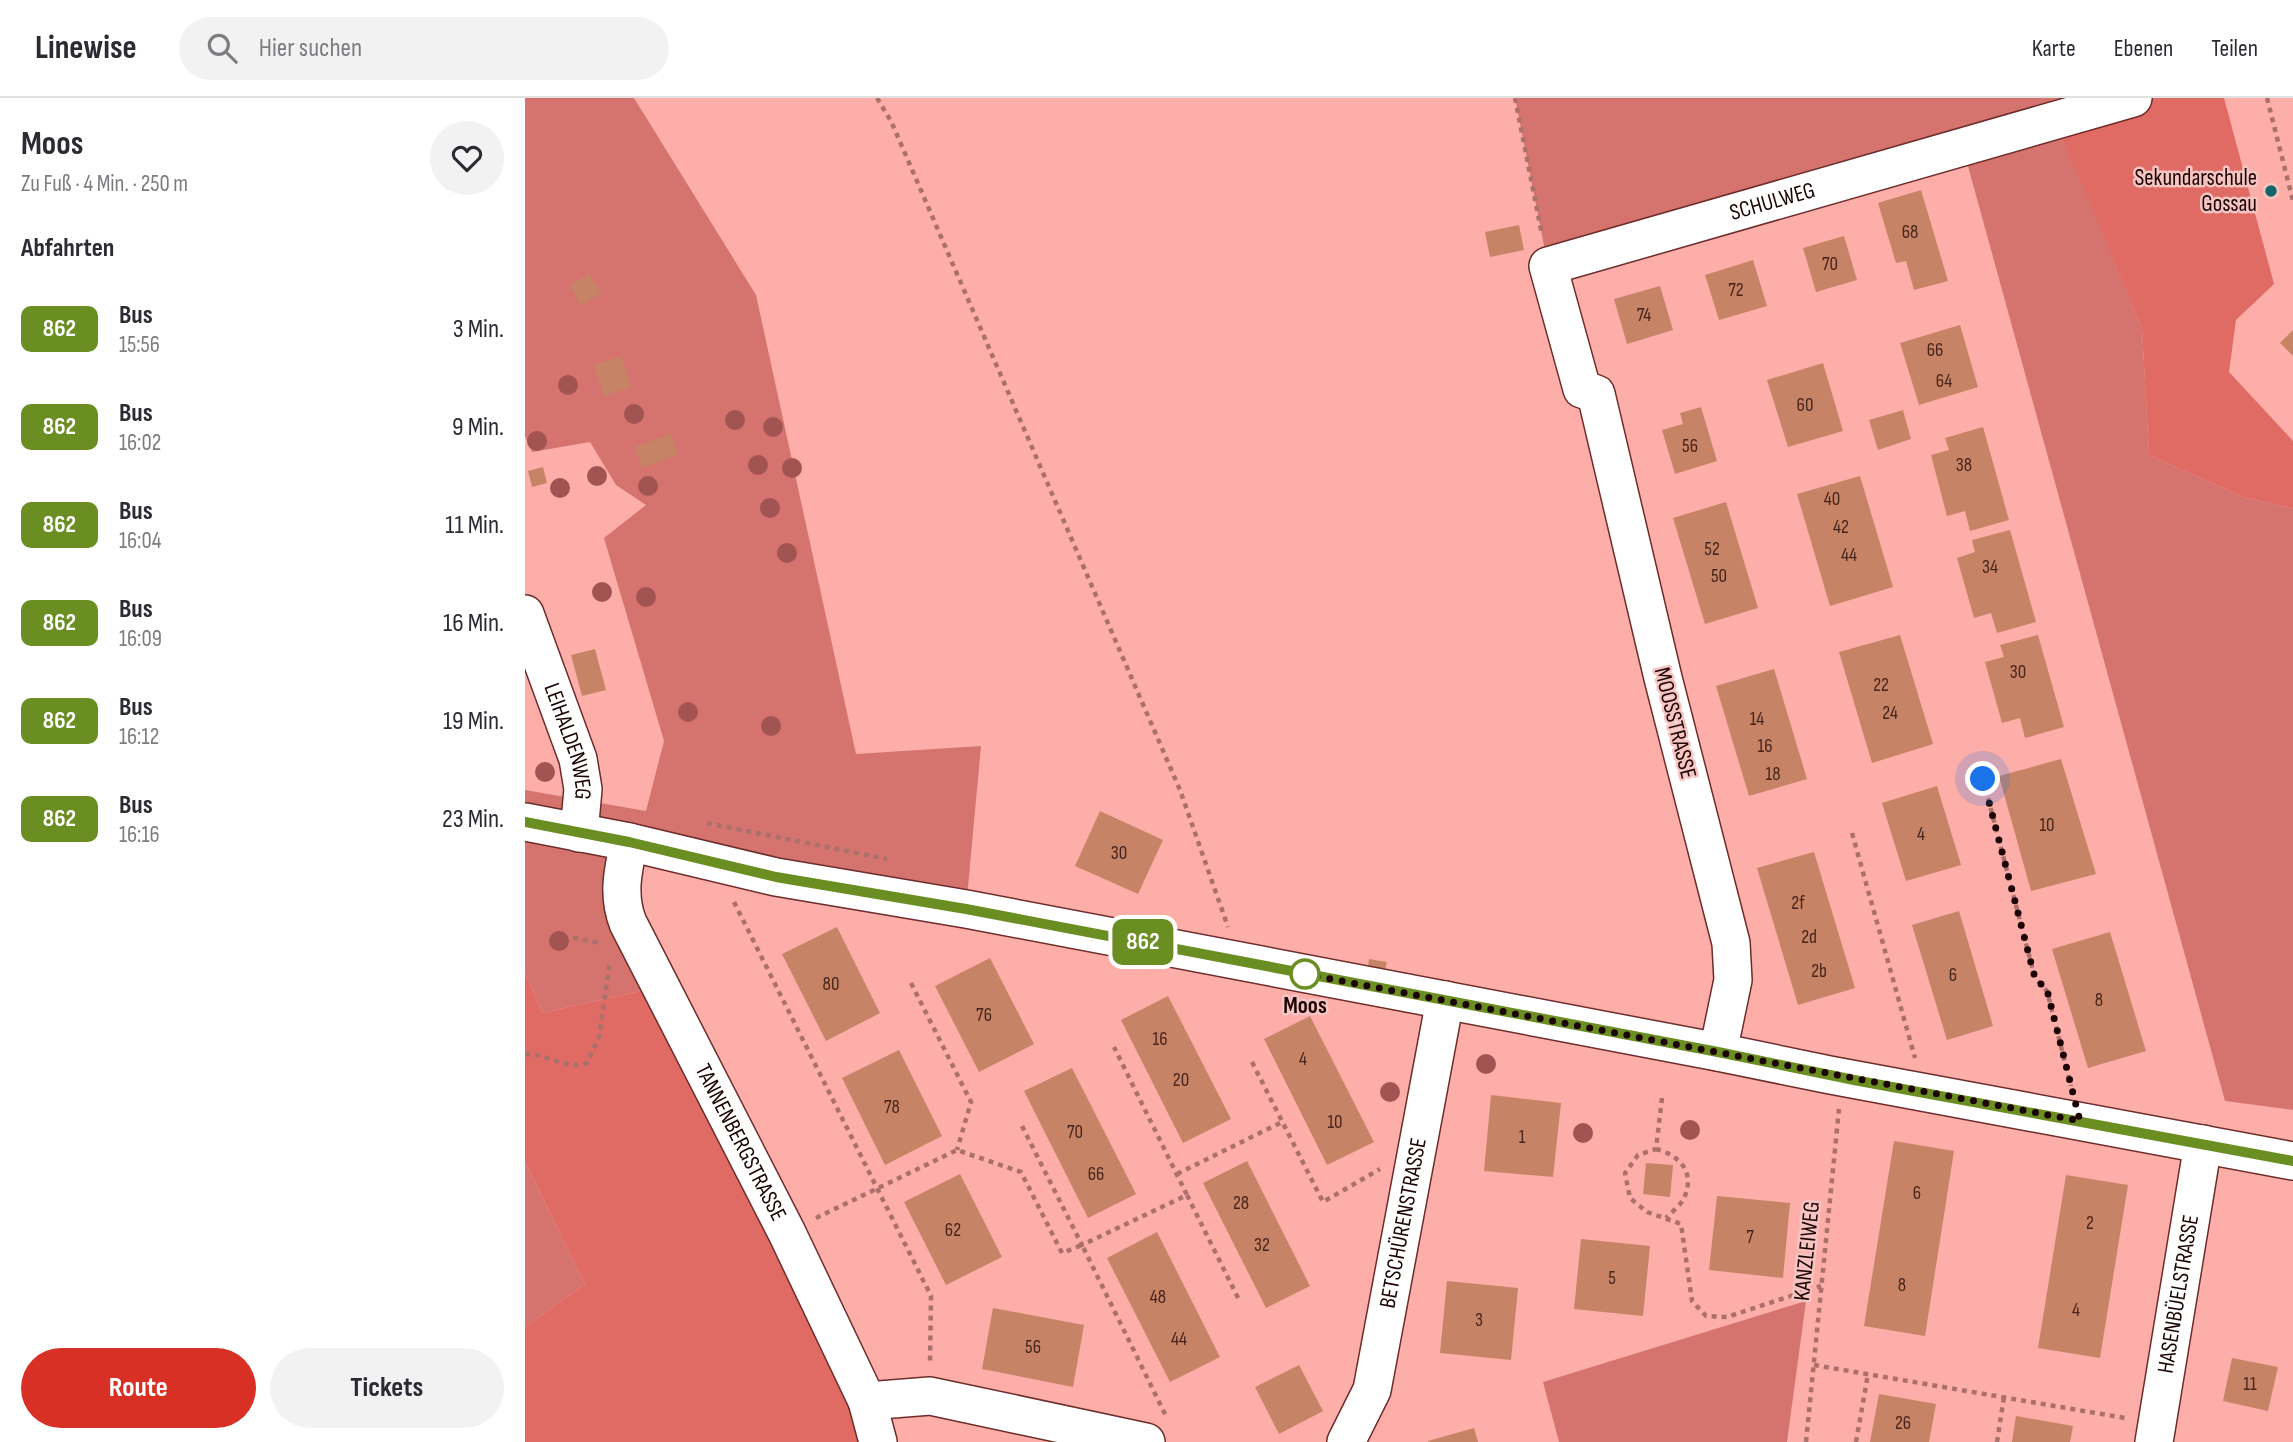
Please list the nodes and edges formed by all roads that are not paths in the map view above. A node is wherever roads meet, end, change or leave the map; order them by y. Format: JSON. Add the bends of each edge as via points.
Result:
{"nodes":[{"id":1,"x":2133,"y":98,"type":"edge"},
{"id":2,"x":1596,"y":394,"type":"joint"},
{"id":3,"x":525,"y":614,"type":"edge"},
{"id":4,"x":525,"y":822,"type":"edge"},
{"id":5,"x":579,"y":833,"type":"junction"},
{"id":6,"x":629,"y":842,"type":"junction"},
{"id":7,"x":1445,"y":1000,"type":"junction"},
{"id":8,"x":1718,"y":1052,"type":"junction"},
{"id":9,"x":2203,"y":1144,"type":"junction"},
{"id":10,"x":2293,"y":1161,"type":"edge"},
{"id":11,"x":867,"y":1401,"type":"junction"},
{"id":12,"x":1156,"y":1430,"type":"edge"},
{"id":13,"x":2156,"y":1433,"type":"edge"},
{"id":14,"x":878,"y":1442,"type":"edge"},
{"id":15,"x":1346,"y":1442,"type":"edge"}],
"edges":[{"from":1,"to":2,"type":"street","name":"SCHULWEG","via":[[1548,266],[1582,389]]},
{"from":2,"to":8,"type":"street","name":"MOOSSTRASSE","via":[[1731,943],[1733,980]]},
{"from":3,"to":5,"type":"street","name":"LEIHALDENWEG","via":[[578,759],[583,789]]},
{"from":4,"to":5,"type":"street"},
{"from":5,"to":6,"type":"street"},
{"from":6,"to":7,"type":"street","via":[[776,877]]},
{"from":6,"to":11,"type":"street","name":"TANNENBERGSTRASSE","via":[[619,934],[787,1233]]},
{"from":7,"to":8,"type":"street"},
{"from":7,"to":15,"type":"street","name":"BETSCHÜRENSTRASSE","via":[[1372,1390]]},
{"from":8,"to":9,"type":"street"},
{"from":9,"to":10,"type":"street"},
{"from":9,"to":13,"type":"street","name":"HASENBÜELSTRASSE"},
{"from":11,"to":12,"type":"street","via":[[930,1396]]},
{"from":11,"to":14,"type":"street","name":"TANNENBERGSTRASSE"}]}
